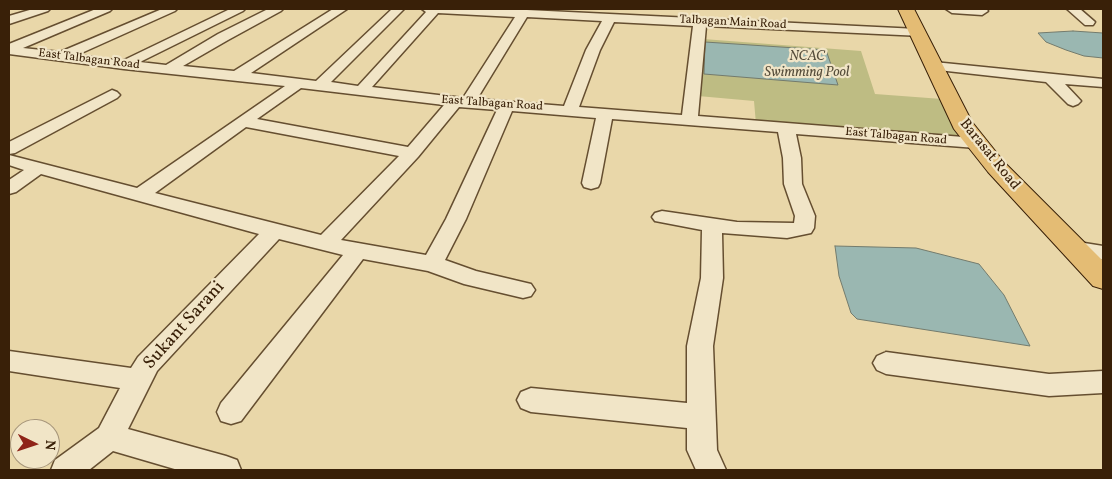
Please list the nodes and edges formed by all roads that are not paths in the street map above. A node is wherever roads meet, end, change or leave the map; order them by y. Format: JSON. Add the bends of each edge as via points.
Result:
{"nodes":[{"id":1,"x":44,"y":9,"type":"edge"},
{"id":2,"x":106,"y":9,"type":"edge"},
{"id":3,"x":171,"y":9,"type":"edge"},
{"id":4,"x":237,"y":9,"type":"edge"},
{"id":5,"x":277,"y":9,"type":"edge"},
{"id":6,"x":341,"y":9,"type":"edge"},
{"id":7,"x":398,"y":9,"type":"edge"},
{"id":8,"x":428,"y":9,"type":"edge"},
{"id":9,"x":435,"y":9,"type":"edge"},
{"id":10,"x":450,"y":9,"type":"edge"},
{"id":11,"x":906,"y":9,"type":"edge"},
{"id":12,"x":952,"y":9,"type":"edge"},
{"id":13,"x":1073,"y":9,"type":"edge"},
{"id":14,"x":521,"y":11,"type":"edge"},
{"id":15,"x":982,"y":11,"type":"dead end"},
{"id":16,"x":586,"y":12,"type":"edge"},
{"id":17,"x":610,"y":18,"type":"junction"},
{"id":18,"x":9,"y":20,"type":"edge"},
{"id":19,"x":700,"y":22,"type":"junction"},
{"id":20,"x":1089,"y":22,"type":"dead end"},
{"id":21,"x":918,"y":33,"type":"junction"},
{"id":22,"x":11,"y":52,"type":"edge"},
{"id":23,"x":63,"y":56,"type":"junction"},
{"id":24,"x":124,"y":65,"type":"junction"},
{"id":25,"x":934,"y":66,"type":"junction"},
{"id":26,"x":168,"y":69,"type":"junction"},
{"id":27,"x":236,"y":76,"type":"junction"},
{"id":28,"x":1050,"y":77,"type":"junction"},
{"id":29,"x":298,"y":83,"type":"junction"},
{"id":30,"x":1103,"y":83,"type":"edge"},
{"id":31,"x":320,"y":85,"type":"junction"},
{"id":32,"x":362,"y":90,"type":"junction"},
{"id":33,"x":112,"y":96,"type":"dead end"},
{"id":34,"x":461,"y":102,"type":"junction"},
{"id":35,"x":1073,"y":102,"type":"dead end"},
{"id":36,"x":507,"y":105,"type":"junction"},
{"id":37,"x":570,"y":110,"type":"junction"},
{"id":38,"x":605,"y":113,"type":"junction"},
{"id":39,"x":690,"y":120,"type":"junction"},
{"id":40,"x":244,"y":122,"type":"junction"},
{"id":41,"x":786,"y":128,"type":"junction"},
{"id":42,"x":976,"y":144,"type":"junction"},
{"id":43,"x":9,"y":149,"type":"edge"},
{"id":44,"x":412,"y":153,"type":"junction"},
{"id":45,"x":9,"y":160,"type":"edge"},
{"id":46,"x":38,"y":168,"type":"junction"},
{"id":47,"x":591,"y":183,"type":"dead end"},
{"id":48,"x":9,"y":188,"type":"edge"},
{"id":49,"x":140,"y":195,"type":"junction"},
{"id":50,"x":662,"y":217,"type":"dead end"},
{"id":51,"x":712,"y":225,"type":"junction"},
{"id":52,"x":274,"y":230,"type":"junction"},
{"id":53,"x":326,"y":243,"type":"junction"},
{"id":54,"x":1072,"y":248,"type":"junction"},
{"id":55,"x":358,"y":251,"type":"junction"},
{"id":56,"x":1103,"y":253,"type":"edge"},
{"id":57,"x":432,"y":264,"type":"junction"},
{"id":58,"x":1103,"y":279,"type":"edge"},
{"id":59,"x":523,"y":290,"type":"dead end"},
{"id":60,"x":9,"y":361,"type":"edge"},
{"id":61,"x":886,"y":363,"type":"dead end"},
{"id":62,"x":139,"y":380,"type":"junction"},
{"id":63,"x":1103,"y":382,"type":"edge"},
{"id":64,"x":530,"y":400,"type":"dead end"},
{"id":65,"x":231,"y":412,"type":"dead end"},
{"id":66,"x":702,"y":417,"type":"junction"},
{"id":67,"x":109,"y":437,"type":"junction"},
{"id":68,"x":66,"y":470,"type":"edge"},
{"id":69,"x":226,"y":470,"type":"edge"},
{"id":70,"x":711,"y":470,"type":"edge"}],
"edges":[{"from":1,"to":18,"type":"street"},
{"from":2,"to":22,"type":"street"},
{"from":3,"to":23,"type":"street"},
{"from":4,"to":24,"type":"street"},
{"from":5,"to":26,"type":"street"},
{"from":6,"to":27,"type":"street"},
{"from":7,"to":31,"type":"street"},
{"from":8,"to":9,"type":"street","name":"Talbagan Main Road"},
{"from":9,"to":10,"type":"street","name":"Talbagan Main Road"},
{"from":9,"to":32,"type":"street"},
{"from":10,"to":14,"type":"street","name":"Talbagan Main Road"},
{"from":11,"to":21,"type":"main road","name":"Barasat Road"},
{"from":12,"to":15,"type":"street"},
{"from":13,"to":20,"type":"street"},
{"from":14,"to":16,"type":"street","name":"Talbagan Main Road"},
{"from":14,"to":34,"type":"street","via":[[513,31]]},
{"from":16,"to":17,"type":"street","name":"Talbagan Main Road"},
{"from":17,"to":19,"type":"street","name":"Talbagan Main Road"},
{"from":17,"to":37,"type":"street","via":[[593,50]]},
{"from":19,"to":21,"type":"street","name":"Talbagan Main Road"},
{"from":19,"to":39,"type":"street"},
{"from":21,"to":25,"type":"main road","name":"Barasat Road"},
{"from":22,"to":23,"type":"street","name":"East Talbagan Road"},
{"from":23,"to":24,"type":"street","name":"East Talbagan Road"},
{"from":24,"to":26,"type":"street","name":"East Talbagan Road"},
{"from":25,"to":28,"type":"street"},
{"from":25,"to":42,"type":"main road","name":"Barasat Road","via":[[962,124]]},
{"from":26,"to":27,"type":"street","name":"East Talbagan Road"},
{"from":27,"to":29,"type":"street","name":"East Talbagan Road"},
{"from":28,"to":30,"type":"street"},
{"from":28,"to":35,"type":"street"},
{"from":29,"to":31,"type":"street","name":"East Talbagan Road"},
{"from":29,"to":40,"type":"street"},
{"from":31,"to":32,"type":"street","name":"East Talbagan Road"},
{"from":32,"to":34,"type":"street","name":"East Talbagan Road"},
{"from":33,"to":43,"type":"street"},
{"from":34,"to":36,"type":"street","name":"East Talbagan Road"},
{"from":34,"to":44,"type":"street"},
{"from":36,"to":37,"type":"street","name":"East Talbagan Road"},
{"from":36,"to":57,"type":"street","via":[[456,219]]},
{"from":37,"to":38,"type":"street","name":"East Talbagan Road"},
{"from":38,"to":39,"type":"street","name":"East Talbagan Road"},
{"from":38,"to":47,"type":"street"},
{"from":39,"to":41,"type":"street","name":"East Talbagan Road"},
{"from":40,"to":44,"type":"street"},
{"from":40,"to":49,"type":"street"},
{"from":41,"to":42,"type":"street","name":"East Talbagan Road"},
{"from":41,"to":51,"type":"street","via":[[793,184],[805,216],[804,228],[786,231]]},
{"from":42,"to":54,"type":"main road","name":"Barasat Road"},
{"from":44,"to":53,"type":"street"},
{"from":45,"to":46,"type":"street"},
{"from":46,"to":48,"type":"street"},
{"from":46,"to":49,"type":"street"},
{"from":49,"to":52,"type":"street"},
{"from":50,"to":51,"type":"street"},
{"from":51,"to":66,"type":"street","via":[[712,278],[700,346]]},
{"from":52,"to":53,"type":"street"},
{"from":52,"to":62,"type":"street","name":"Sukant Sarani","via":[[147,364]]},
{"from":53,"to":55,"type":"street"},
{"from":54,"to":56,"type":"street"},
{"from":54,"to":58,"type":"main road","name":"Barasat Road"},
{"from":55,"to":57,"type":"street"},
{"from":55,"to":65,"type":"street"},
{"from":57,"to":59,"type":"street"},
{"from":60,"to":62,"type":"street"},
{"from":61,"to":63,"type":"street","via":[[1049,385]]},
{"from":62,"to":67,"type":"street","name":"Sukant Sarani"},
{"from":64,"to":66,"type":"street"},
{"from":66,"to":70,"type":"street","via":[[702,450]]},
{"from":67,"to":68,"type":"street","name":"Sukant Sarani"},
{"from":67,"to":69,"type":"street"}]}
